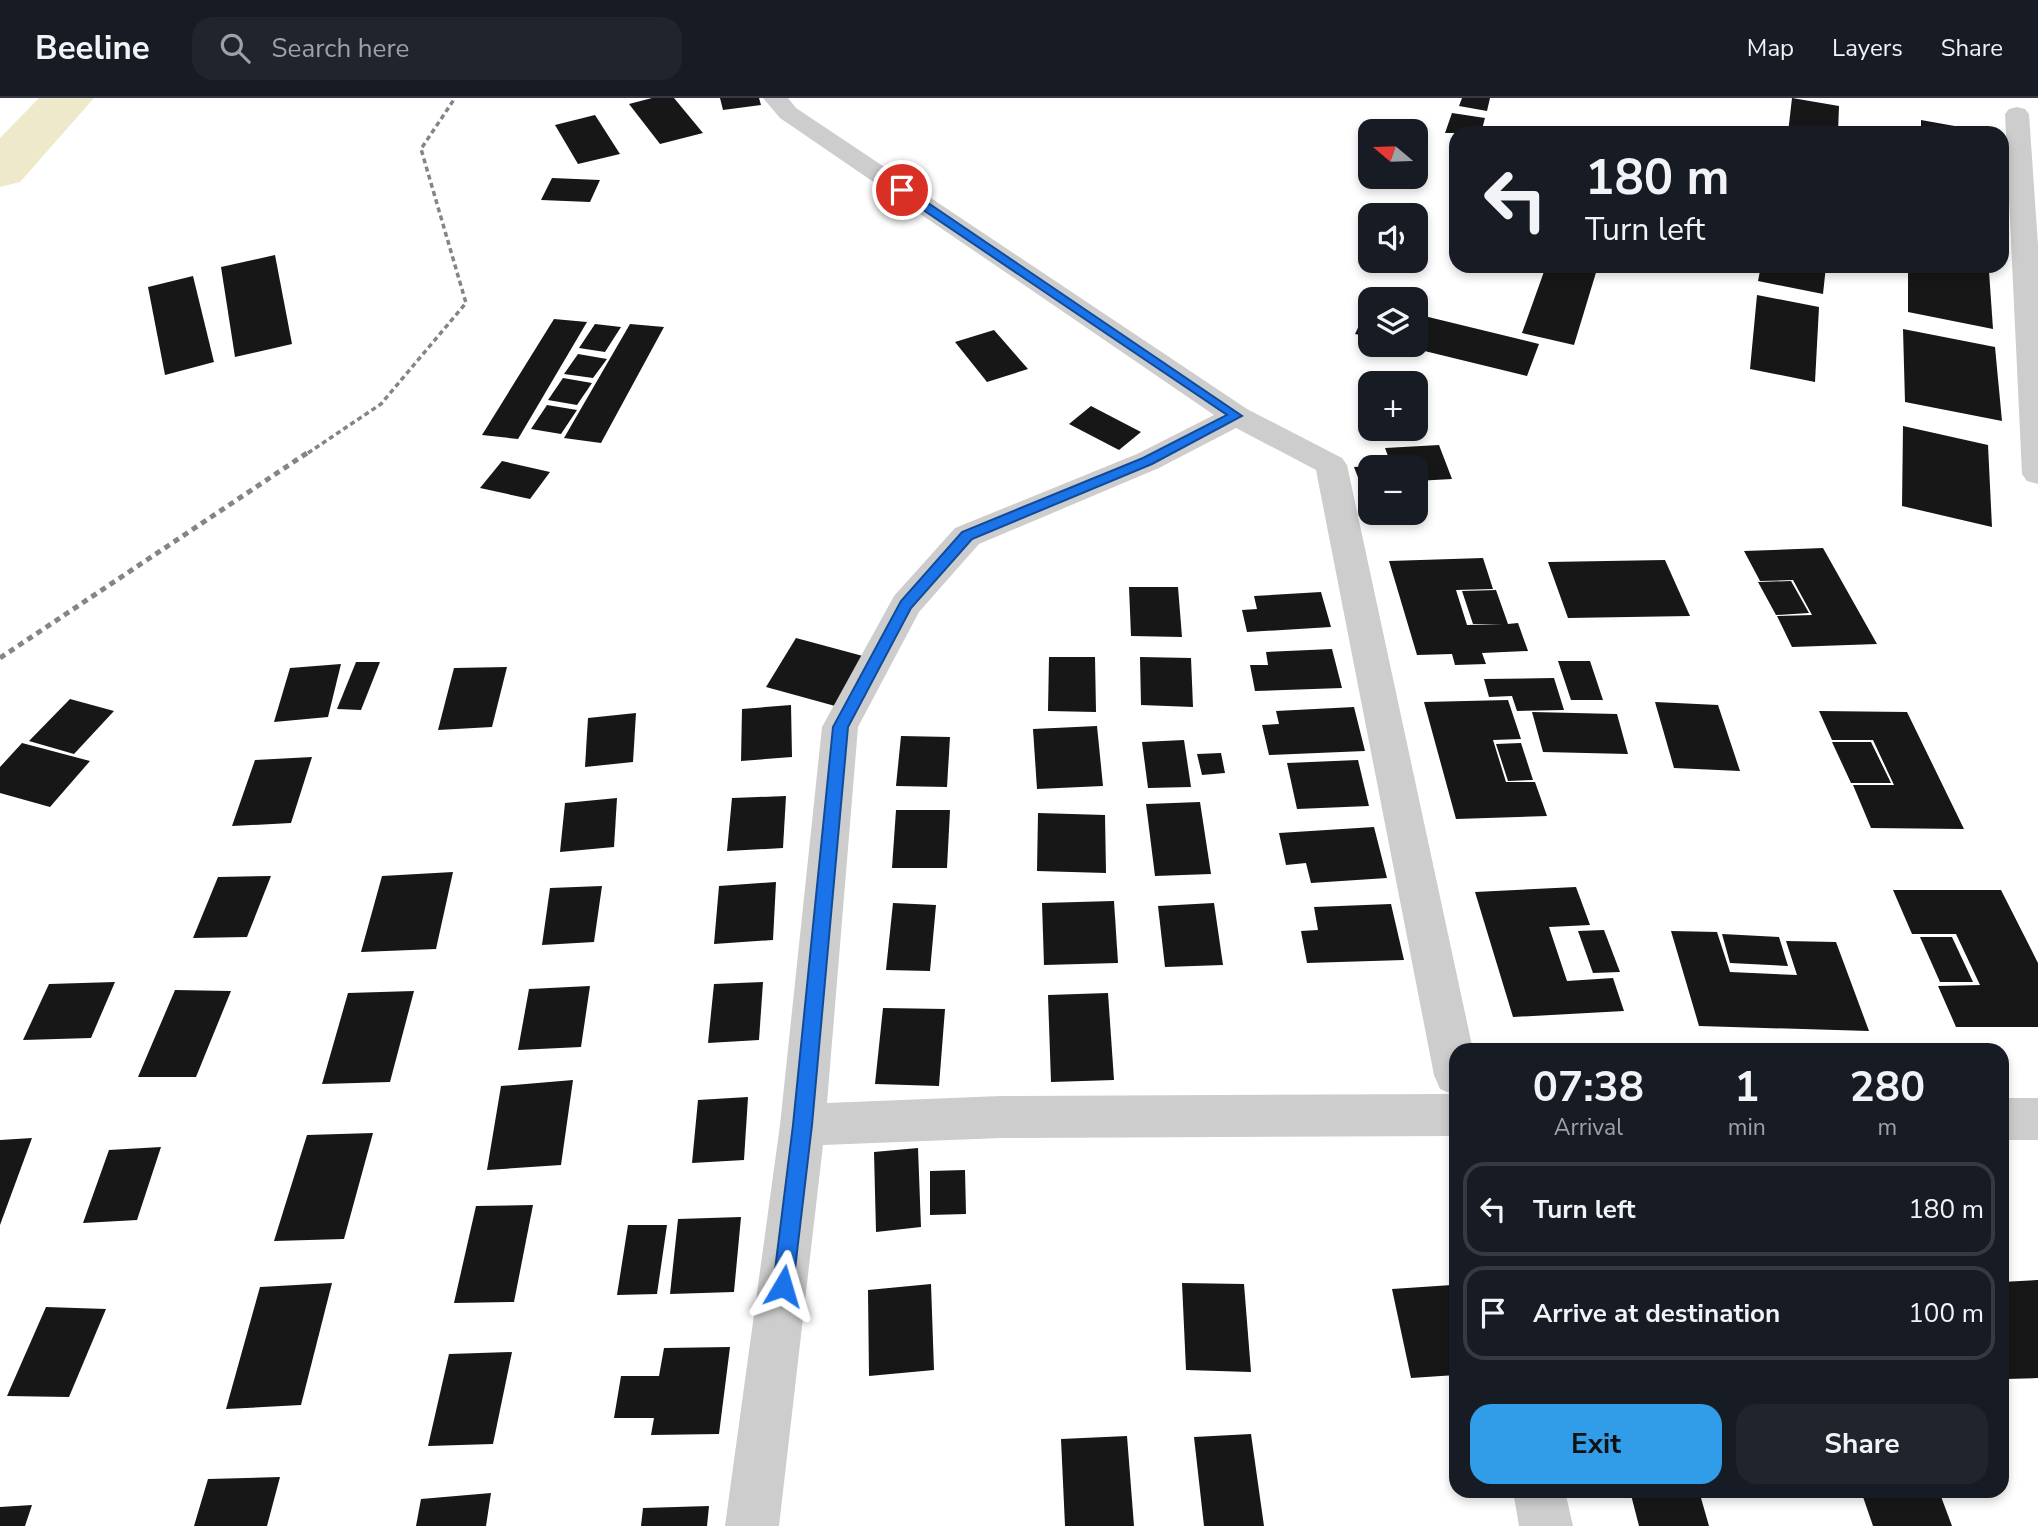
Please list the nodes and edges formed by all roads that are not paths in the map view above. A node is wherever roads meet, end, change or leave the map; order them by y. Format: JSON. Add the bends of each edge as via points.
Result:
{"nodes":[{"id":1,"x":775,"y":98,"type":"edge"},
{"id":2,"x":2017,"y":114,"type":"dead end"},
{"id":3,"x":2031,"y":214,"type":"edge"},
{"id":4,"x":1236,"y":416,"type":"junction"},
{"id":5,"x":2038,"y":474,"type":"edge"},
{"id":6,"x":1449,"y":1043,"type":"edge"},
{"id":7,"x":1449,"y":1115,"type":"edge"},
{"id":8,"x":2009,"y":1119,"type":"edge"},
{"id":9,"x":2038,"y":1119,"type":"edge"},
{"id":10,"x":803,"y":1125,"type":"junction"},
{"id":11,"x":1540,"y":1498,"type":"edge"},
{"id":12,"x":752,"y":1526,"type":"edge"},
{"id":13,"x":1546,"y":1526,"type":"edge"}],
"edges":[{"from":1,"to":4,"type":"street","via":[[788,113]]},
{"from":2,"to":3,"type":"street"},
{"from":3,"to":5,"type":"street"},
{"from":4,"to":6,"type":"street","via":[[1331,465]]},
{"from":4,"to":10,"type":"street","via":[[1148,461],[967,536],[906,605],[840,727]]},
{"from":7,"to":10,"type":"street","via":[[1001,1117]]},
{"from":8,"to":9,"type":"street"},
{"from":10,"to":12,"type":"street"},
{"from":11,"to":13,"type":"street"}]}
